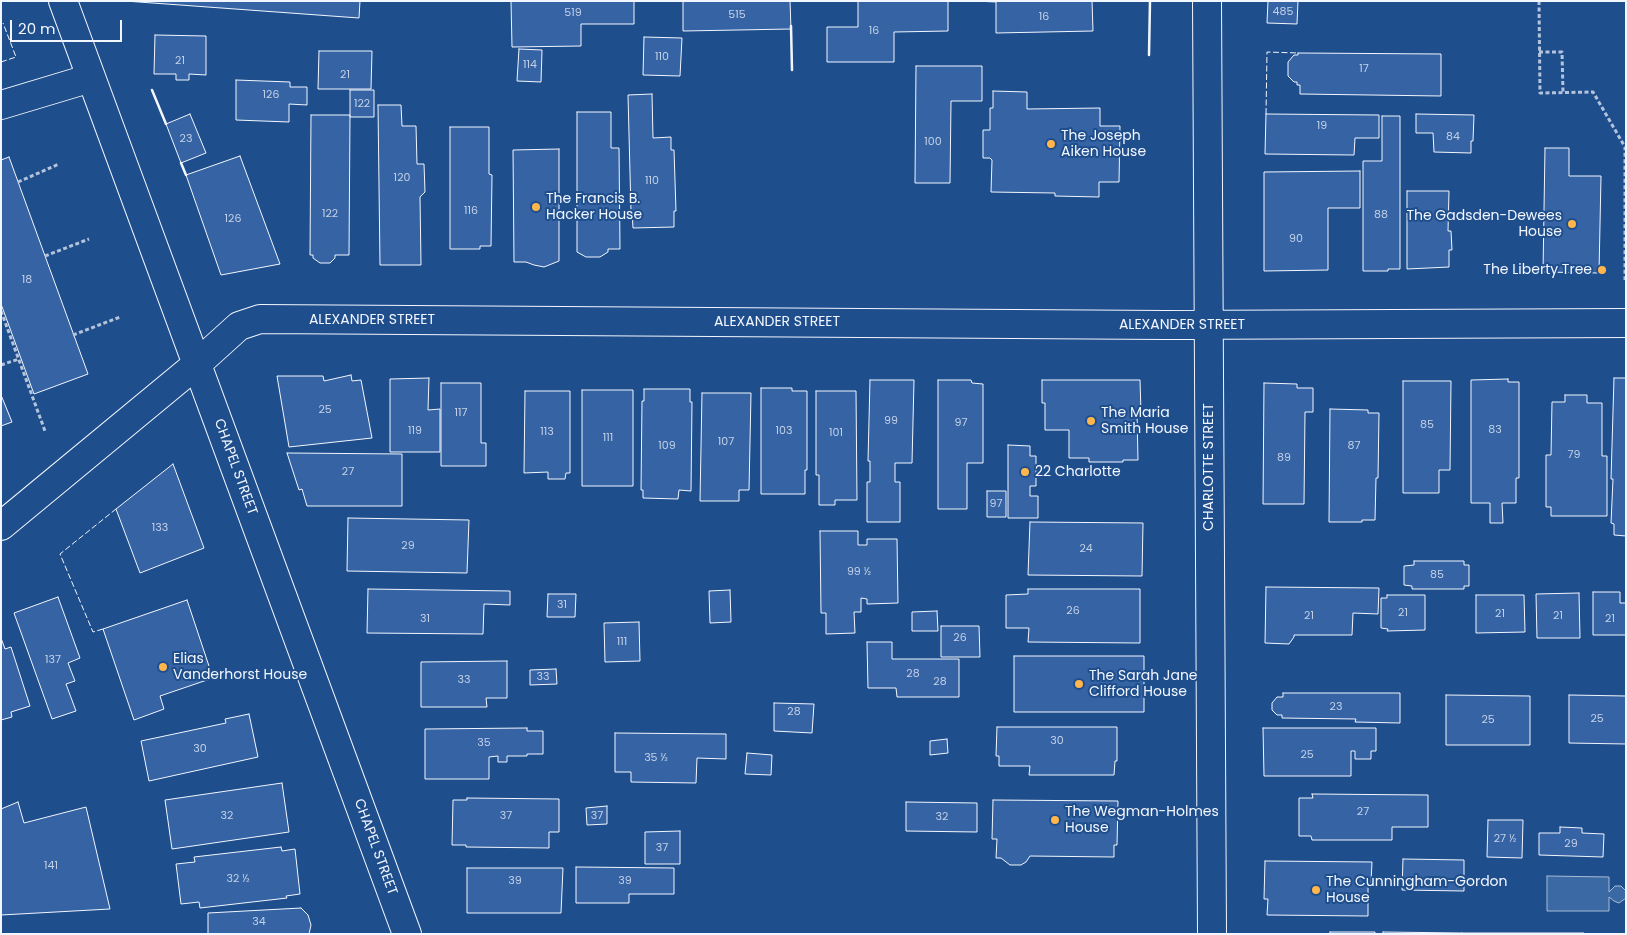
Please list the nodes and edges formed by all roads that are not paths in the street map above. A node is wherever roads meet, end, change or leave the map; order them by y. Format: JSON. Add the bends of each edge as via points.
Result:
{"nodes":[{"id":1,"x":62,"y":1,"type":"edge"},
{"id":2,"x":1207,"y":1,"type":"edge"},
{"id":3,"x":91,"y":78,"type":"junction"},
{"id":4,"x":1,"y":105,"type":"edge"},
{"id":5,"x":1626,"y":323,"type":"edge"},
{"id":6,"x":1208,"y":325,"type":"junction"},
{"id":7,"x":197,"y":364,"type":"junction"},
{"id":8,"x":1,"y":526,"type":"edge"},
{"id":9,"x":408,"y":934,"type":"edge"},
{"id":10,"x":1212,"y":934,"type":"edge"}],
"edges":[{"from":1,"to":3,"type":"street","name":"CHAPEL STREET"},
{"from":2,"to":6,"type":"street","name":"CHARLOTTE STREET"},
{"from":3,"to":4,"type":"street"},
{"from":3,"to":7,"type":"street","name":"CHAPEL STREET"},
{"from":5,"to":6,"type":"street","name":"ALEXANDER STREET"},
{"from":6,"to":7,"type":"street","name":"ALEXANDER STREET","via":[[260,320],[240,326]]},
{"from":6,"to":10,"type":"street","name":"CHARLOTTE STREET"},
{"from":7,"to":8,"type":"street","name":"ALEXANDER STREET"},
{"from":7,"to":9,"type":"street","name":"CHAPEL STREET"}]}
